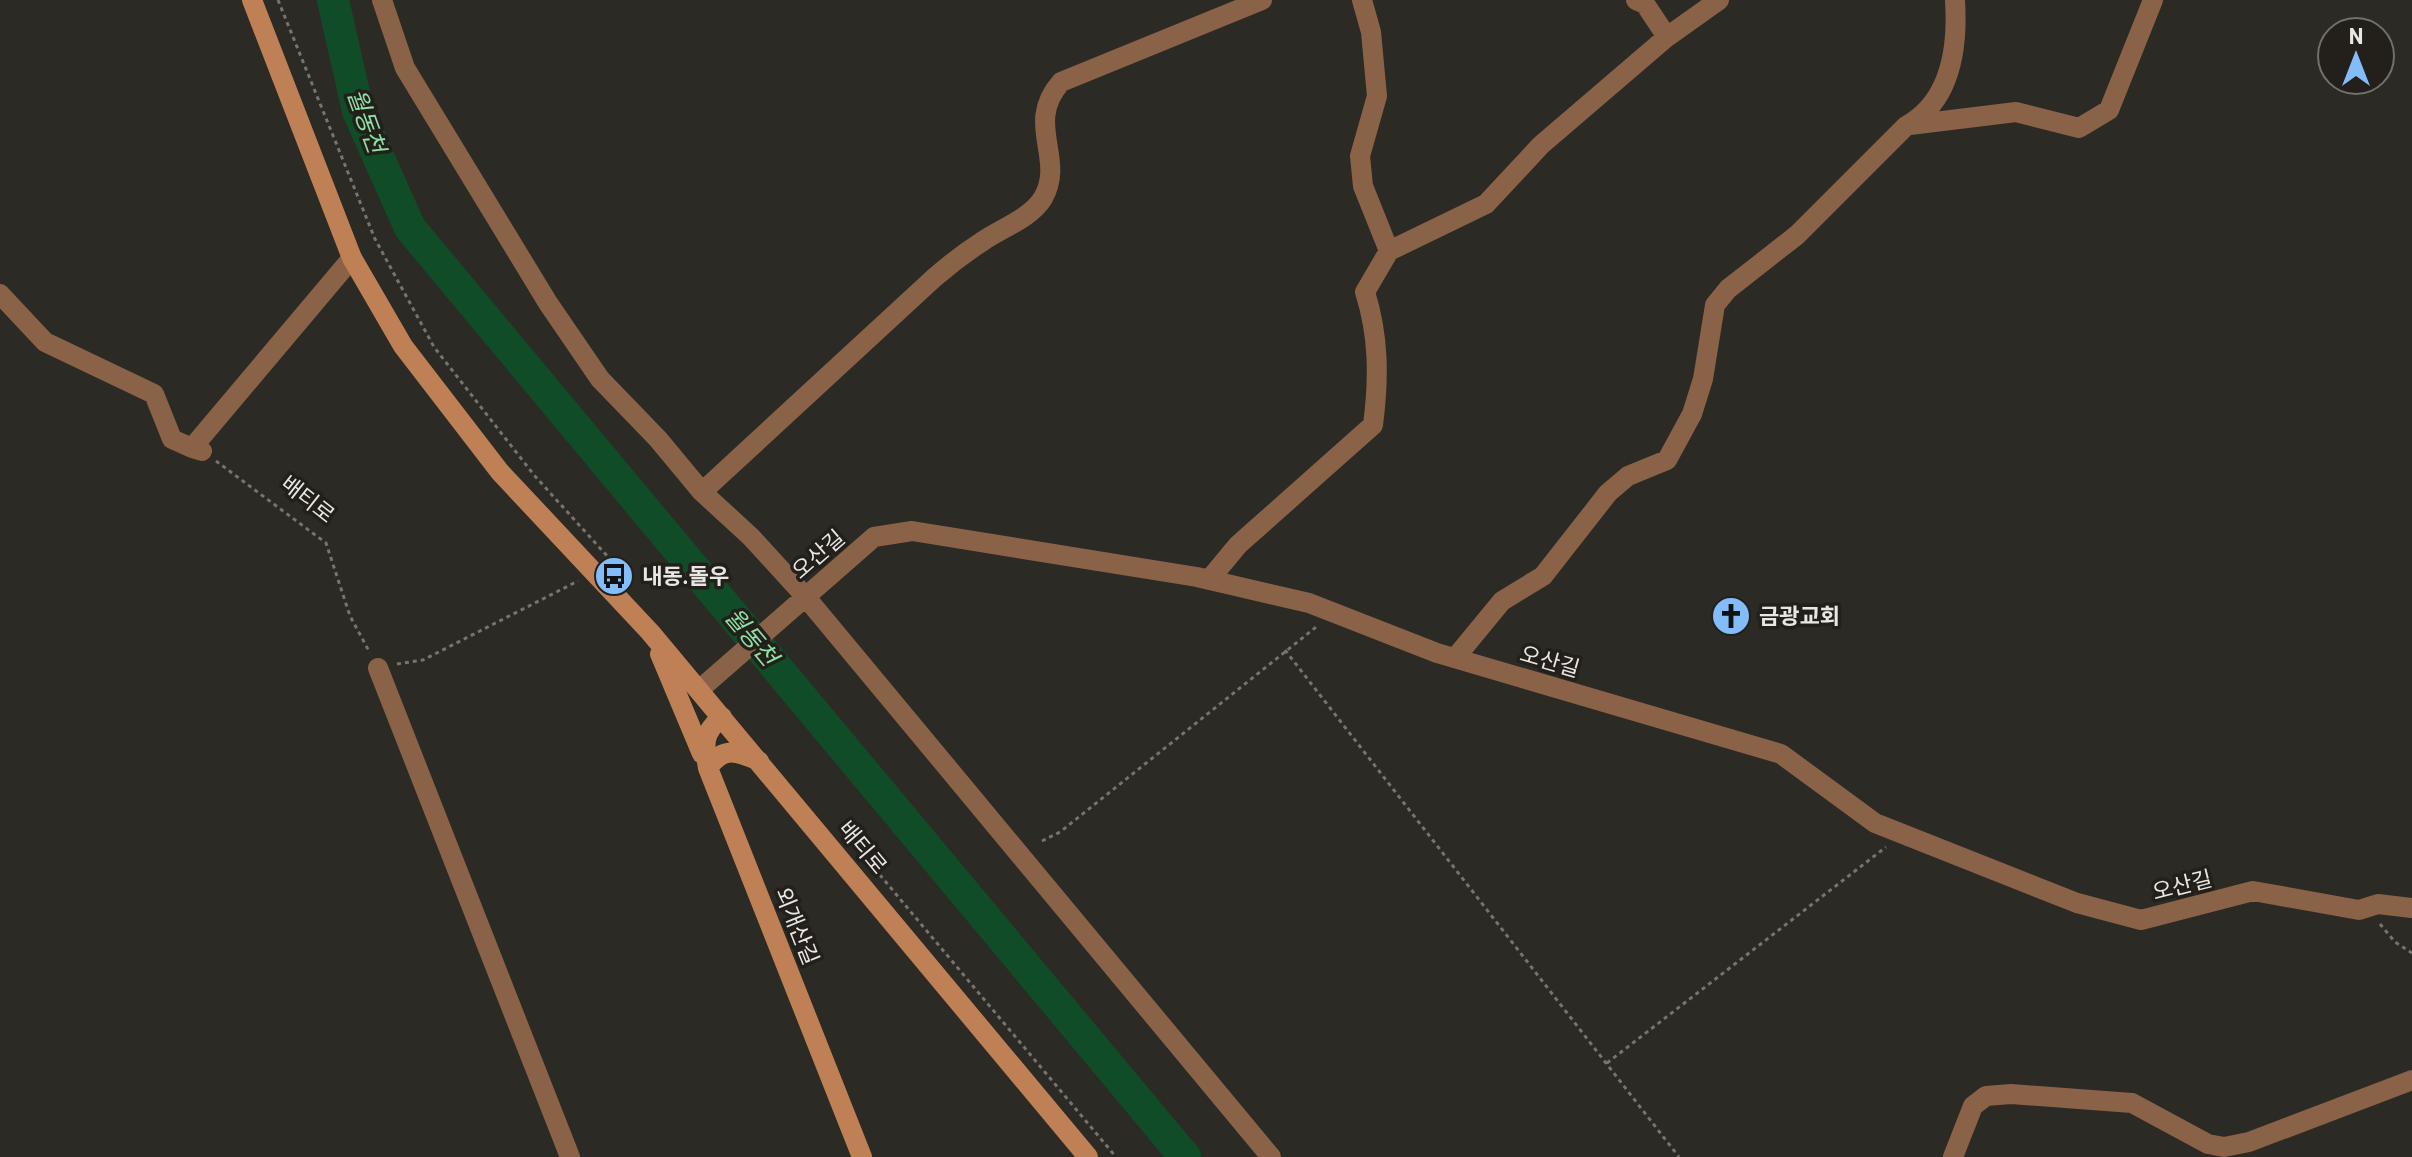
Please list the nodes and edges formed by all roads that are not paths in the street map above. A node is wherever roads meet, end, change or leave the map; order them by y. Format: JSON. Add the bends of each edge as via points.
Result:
{"nodes":[{"id":1,"x":252,"y":0,"type":"edge"},
{"id":2,"x":382,"y":0,"type":"edge"},
{"id":3,"x":1262,"y":0,"type":"edge"},
{"id":4,"x":1362,"y":0,"type":"edge"},
{"id":5,"x":1636,"y":0,"type":"edge"},
{"id":6,"x":1719,"y":0,"type":"edge"},
{"id":7,"x":1955,"y":0,"type":"edge"},
{"id":8,"x":2153,"y":0,"type":"edge"},
{"id":9,"x":1667,"y":37,"type":"junction"},
{"id":10,"x":1906,"y":126,"type":"junction"},
{"id":11,"x":1389,"y":251,"type":"junction"},
{"id":12,"x":352,"y":258,"type":"junction"},
{"id":13,"x":0,"y":294,"type":"edge"},
{"id":14,"x":702,"y":492,"type":"junction"},
{"id":15,"x":1209,"y":580,"type":"junction"},
{"id":16,"x":803,"y":598,"type":"junction"},
{"id":17,"x":650,"y":632,"type":"junction"},
{"id":18,"x":1455,"y":658,"type":"junction"},
{"id":19,"x":378,"y":668,"type":"road end"},
{"id":20,"x":699,"y":690,"type":"junction"},
{"id":21,"x":722,"y":717,"type":"junction"},
{"id":22,"x":762,"y":762,"type":"junction"},
{"id":23,"x":708,"y":768,"type":"junction"},
{"id":24,"x":2412,"y":908,"type":"edge"},
{"id":25,"x":2412,"y":1080,"type":"edge"},
{"id":26,"x":570,"y":1157,"type":"edge"},
{"id":27,"x":862,"y":1157,"type":"edge"},
{"id":28,"x":1088,"y":1157,"type":"edge"},
{"id":29,"x":1271,"y":1157,"type":"edge"},
{"id":30,"x":1953,"y":1157,"type":"edge"}],
"edges":[{"from":1,"to":12,"type":"main road","name":"배티로"},
{"from":2,"to":14,"type":"street","via":[[405,68],[548,303],[600,379]]},
{"from":3,"to":14,"type":"street","via":[[1061,82],[1047,98],[1044,113],[1051,179],[1032,211],[945,268]]},
{"from":4,"to":11,"type":"street","via":[[1377,96],[1360,156],[1361,171]]},
{"from":5,"to":9,"type":"street","via":[[1645,4]]},
{"from":6,"to":9,"type":"street"},
{"from":7,"to":10,"type":"street","via":[[1952,70],[1921,118]]},
{"from":8,"to":10,"type":"street","via":[[2109,110],[2079,128],[2016,112]]},
{"from":9,"to":11,"type":"street","via":[[1541,145],[1486,204]]},
{"from":10,"to":18,"type":"street","via":[[1797,235],[1715,305],[1692,414],[1667,460],[1628,476],[1608,493],[1543,576],[1502,601]]},
{"from":11,"to":15,"type":"street","via":[[1365,292],[1376,325],[1373,425],[1238,545]]},
{"from":12,"to":13,"type":"street","via":[[197,449],[172,439],[154,394],[45,342]]},
{"from":12,"to":17,"type":"main road","name":"배티로","via":[[403,346],[500,472]]},
{"from":14,"to":16,"type":"street","via":[[751,537]]},
{"from":15,"to":16,"type":"street","name":"오산길","via":[[912,531],[874,537]]},
{"from":15,"to":18,"type":"street","name":"오산길","via":[[1309,603]]},
{"from":16,"to":20,"type":"street","name":"오산길"},
{"from":16,"to":29,"type":"street"},
{"from":17,"to":20,"type":"main road","name":"배티로"},
{"from":17,"to":23,"type":"main road"},
{"from":18,"to":24,"type":"street","name":"오산길","via":[[1781,754],[1875,823],[2077,903],[2141,920],[2253,891],[2359,910],[2378,904]]},
{"from":19,"to":26,"type":"street"},
{"from":20,"to":21,"type":"main road","name":"배티로"},
{"from":21,"to":22,"type":"main road","name":"배티로"},
{"from":21,"to":23,"type":"main road","name":"외개산길","via":[[703,742]]},
{"from":22,"to":23,"type":"main road","via":[[729,751]]},
{"from":22,"to":28,"type":"main road","name":"배티로"},
{"from":23,"to":27,"type":"main road","name":"외개산길"},
{"from":25,"to":30,"type":"street","via":[[2224,1147],[2208,1144],[2132,1103],[1986,1096],[1973,1106]]}]}
